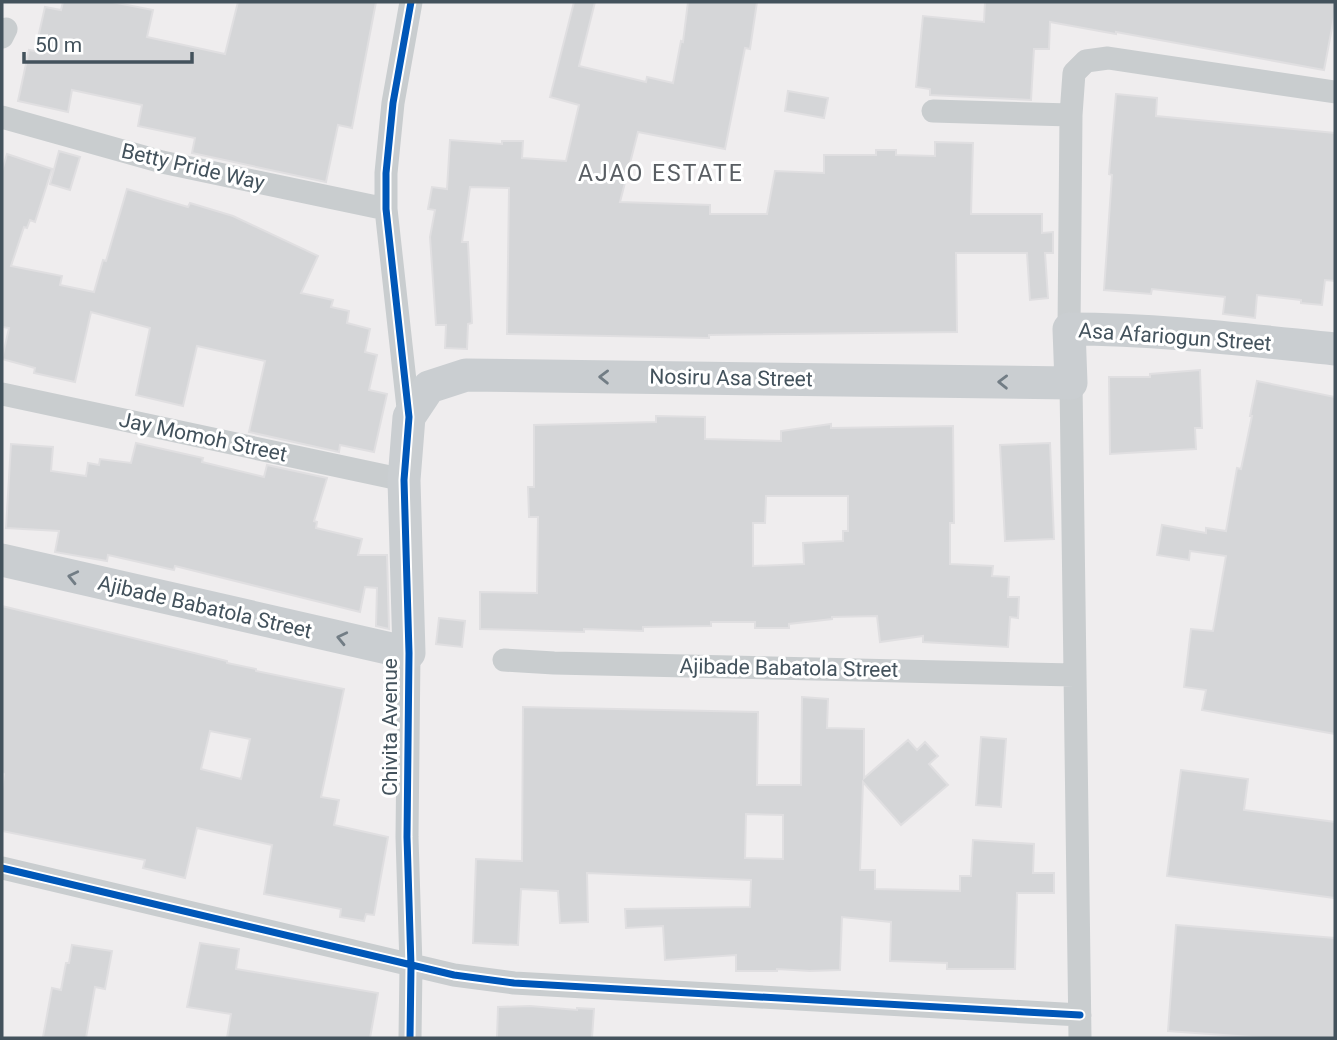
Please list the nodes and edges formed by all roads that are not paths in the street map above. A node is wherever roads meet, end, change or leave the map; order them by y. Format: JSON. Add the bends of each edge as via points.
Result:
{"nodes":[{"id":1,"x":411,"y":2,"type":"edge"},
{"id":2,"x":1335,"y":92,"type":"edge"},
{"id":3,"x":933,"y":111,"type":"dead end"},
{"id":4,"x":1071,"y":115,"type":"junction"},
{"id":5,"x":2,"y":117,"type":"edge"},
{"id":6,"x":386,"y":209,"type":"junction"},
{"id":7,"x":1069,"y":329,"type":"junction"},
{"id":8,"x":1335,"y":349,"type":"edge"},
{"id":9,"x":1071,"y":383,"type":"junction"},
{"id":10,"x":2,"y":394,"type":"edge"},
{"id":11,"x":409,"y":416,"type":"junction"},
{"id":12,"x":404,"y":480,"type":"junction"},
{"id":13,"x":2,"y":561,"type":"edge"},
{"id":14,"x":409,"y":653,"type":"junction"},
{"id":15,"x":504,"y":660,"type":"dead end"},
{"id":16,"x":1074,"y":675,"type":"junction"},
{"id":17,"x":2,"y":868,"type":"edge"},
{"id":18,"x":411,"y":966,"type":"junction"},
{"id":19,"x":1080,"y":1015,"type":"junction"},
{"id":20,"x":410,"y":1038,"type":"edge"},
{"id":21,"x":1080,"y":1038,"type":"edge"}],
"edges":[{"from":1,"to":6,"type":"street","via":[[393,103]]},
{"from":2,"to":4,"type":"street","via":[[1108,58],[1086,61],[1074,73]]},
{"from":3,"to":4,"type":"street"},
{"from":4,"to":7,"type":"street"},
{"from":5,"to":6,"type":"street","name":"Betty Pride Way","via":[[162,162]]},
{"from":6,"to":11,"type":"street"},
{"from":7,"to":8,"type":"street","name":"Asa Afariogun Street","via":[[1186,334]]},
{"from":7,"to":9,"type":"street","name":"Asa Afariogun Street"},
{"from":9,"to":11,"type":"street","name":"Nosiru Asa Street","one_way":true,"via":[[466,375],[429,387]]},
{"from":9,"to":16,"type":"street"},
{"from":10,"to":12,"type":"street","name":"Jay Momoh Street"},
{"from":11,"to":12,"type":"street","name":"Chivita Avenue"},
{"from":12,"to":14,"type":"street","name":"Chivita Avenue"},
{"from":14,"to":13,"type":"street","name":"Ajibade Babatola Street","one_way":true},
{"from":14,"to":18,"type":"street","name":"Chivita Avenue"},
{"from":15,"to":16,"type":"street","name":"Ajibade Babatola Street"},
{"from":16,"to":19,"type":"street"},
{"from":17,"to":18,"type":"street"},
{"from":18,"to":19,"type":"street","via":[[514,983]]},
{"from":18,"to":20,"type":"street","name":"Chivita Avenue"},
{"from":19,"to":21,"type":"street"}]}
